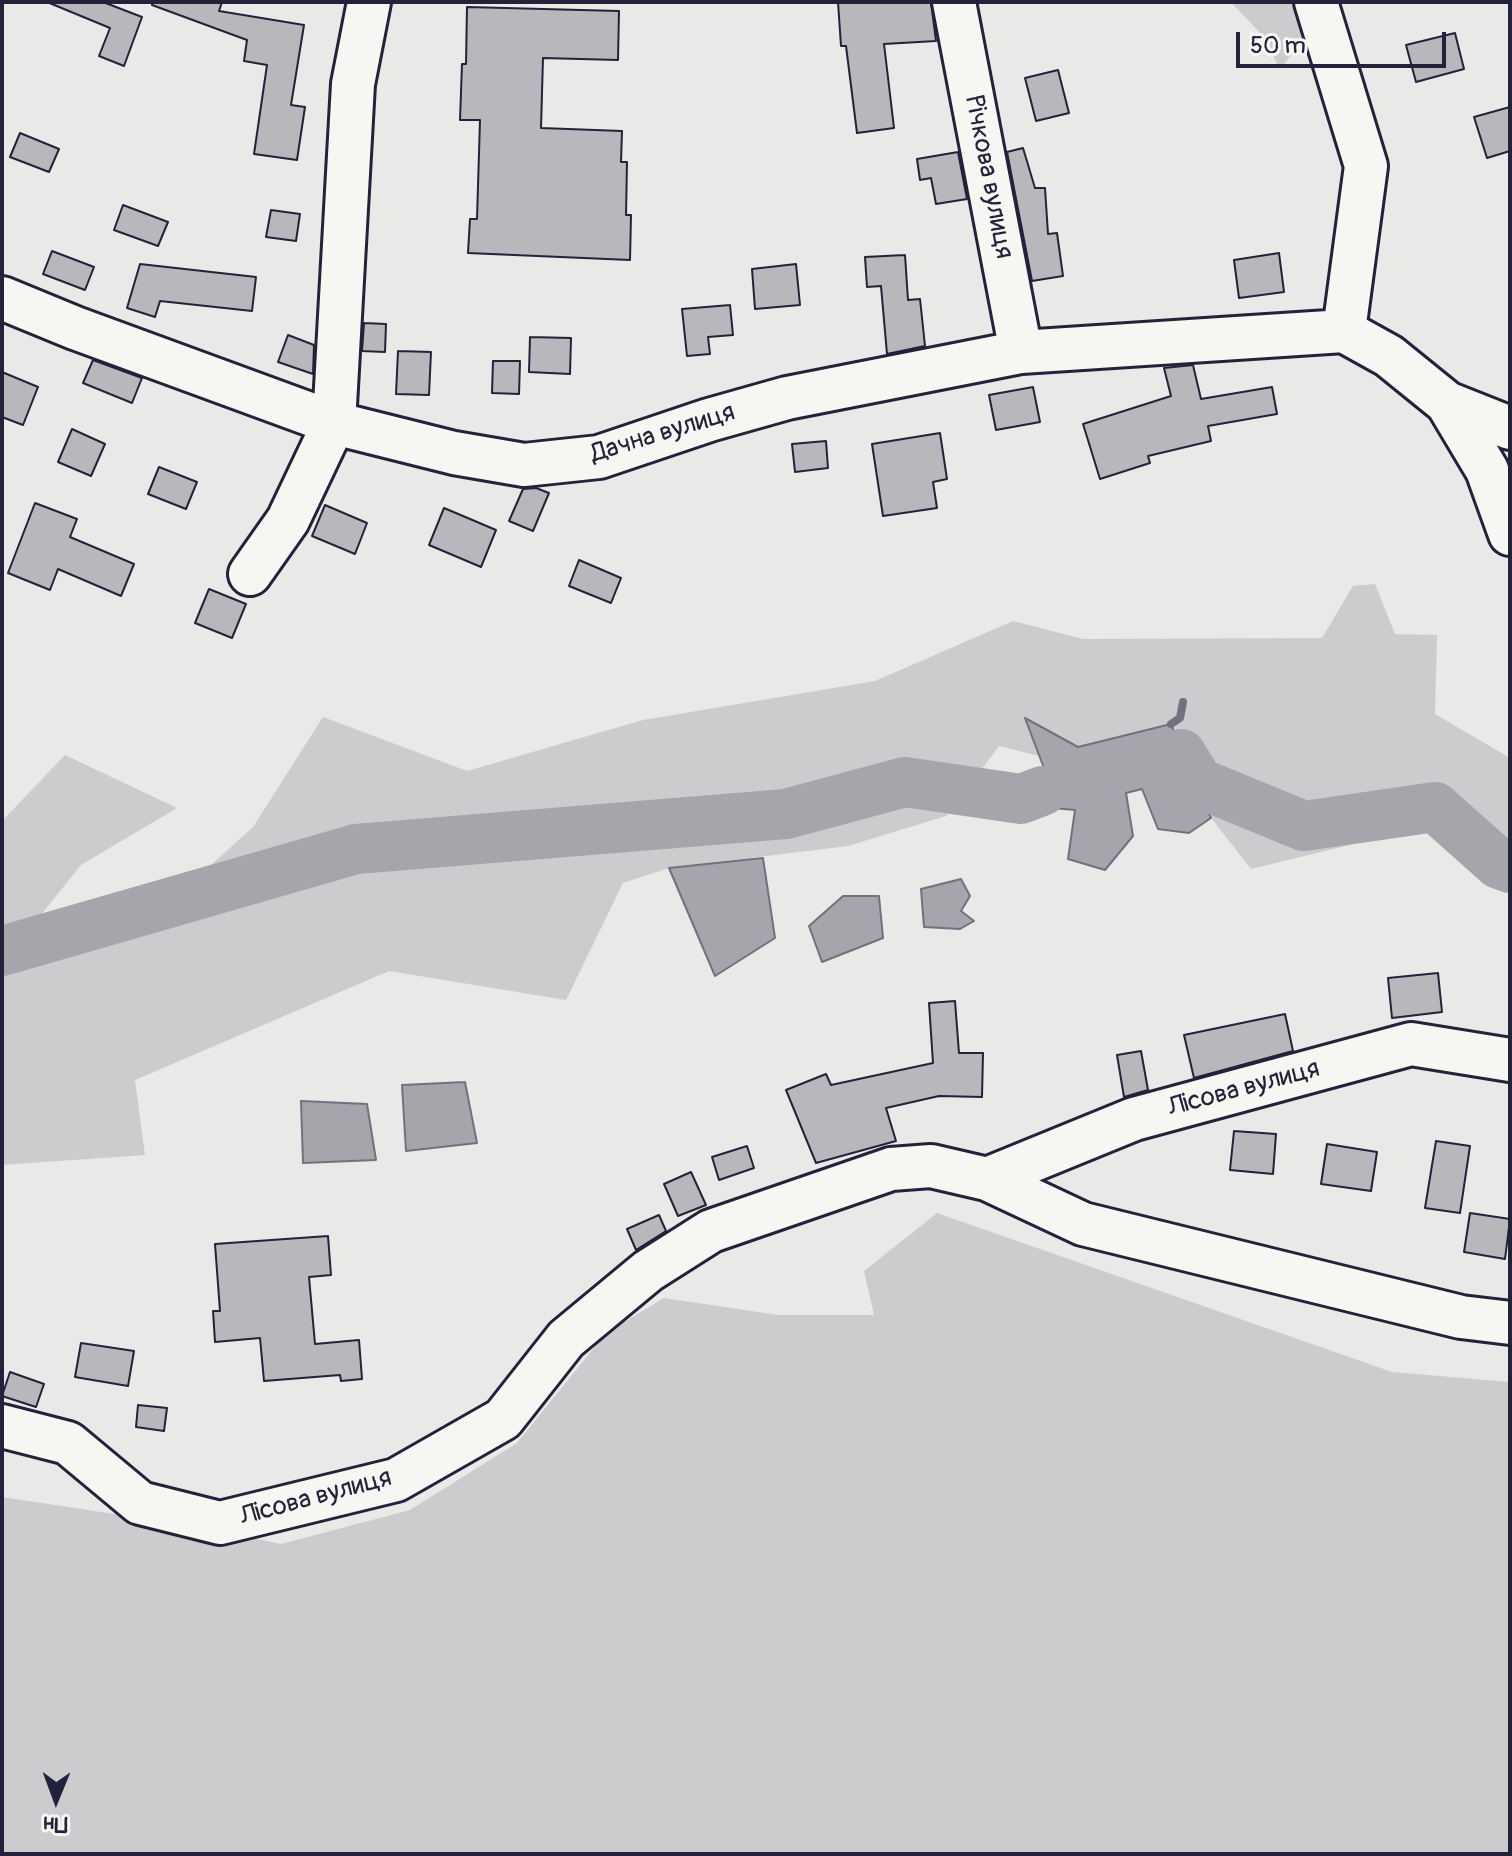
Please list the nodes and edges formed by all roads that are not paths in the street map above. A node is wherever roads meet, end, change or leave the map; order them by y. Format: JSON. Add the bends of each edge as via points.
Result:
{"nodes":[{"id":1,"x":369,"y":2,"type":"edge"},
{"id":2,"x":954,"y":2,"type":"edge"},
{"id":3,"x":1316,"y":2,"type":"edge"},
{"id":4,"x":2,"y":298,"type":"edge"},
{"id":5,"x":1344,"y":331,"type":"junction"},
{"id":6,"x":1021,"y":352,"type":"junction"},
{"id":7,"x":1447,"y":403,"type":"junction"},
{"id":8,"x":334,"y":423,"type":"junction"},
{"id":9,"x":1510,"y":428,"type":"edge"},
{"id":10,"x":1510,"y":534,"type":"edge"},
{"id":11,"x":250,"y":574,"type":"dead end"},
{"id":12,"x":1510,"y":1060,"type":"edge"},
{"id":13,"x":987,"y":1179,"type":"junction"},
{"id":14,"x":1510,"y":1323,"type":"edge"},
{"id":15,"x":2,"y":1426,"type":"edge"}],
"edges":[{"from":1,"to":8,"type":"street","via":[[353,84]]},
{"from":2,"to":6,"type":"street","name":"Річкова вулиця"},
{"from":3,"to":5,"type":"street","via":[[1366,166]]},
{"from":4,"to":8,"type":"street","name":"Дачна вулиця"},
{"from":5,"to":6,"type":"street","name":"Дачна вулиця"},
{"from":5,"to":7,"type":"street","via":[[1389,356]]},
{"from":6,"to":8,"type":"street","name":"Дачна вулиця","via":[[787,398],[599,457],[524,465]]},
{"from":7,"to":9,"type":"street"},
{"from":7,"to":10,"type":"street","via":[[1487,470]]},
{"from":8,"to":11,"type":"street","via":[[288,520]]},
{"from":12,"to":13,"type":"street","name":"Лісова вулиця","via":[[1411,1044],[1134,1119]]},
{"from":13,"to":14,"type":"street","name":"Лісова вулиця","via":[[1083,1224],[1461,1317]]},
{"from":13,"to":15,"type":"street","name":"Лісова вулиця","via":[[931,1166],[891,1169],[711,1231],[648,1271],[566,1339],[503,1419],[396,1480],[220,1523],[140,1503],[68,1443]]}]}
